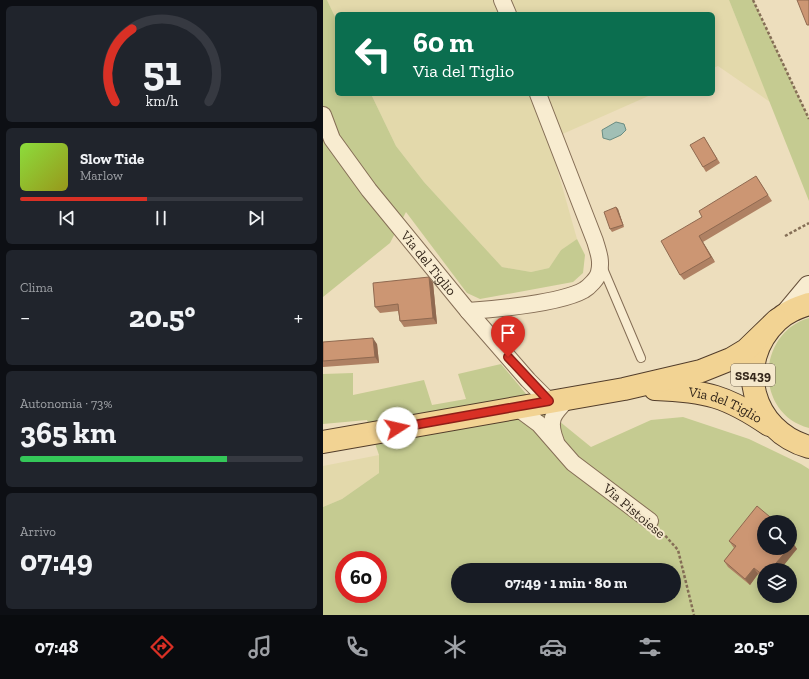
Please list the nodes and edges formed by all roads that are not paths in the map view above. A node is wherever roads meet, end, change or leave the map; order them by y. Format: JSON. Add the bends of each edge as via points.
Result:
{"nodes":[{"id":1,"x":502,"y":0,"type":"edge"},
{"id":2,"x":507,"y":12,"type":"edge"},
{"id":3,"x":539,"y":96,"type":"edge"},
{"id":4,"x":323,"y":115,"type":"edge"},
{"id":5,"x":600,"y":261,"type":"junction"},
{"id":6,"x":809,"y":287,"type":"edge"},
{"id":7,"x":809,"y":304,"type":"edge"},
{"id":8,"x":468,"y":311,"type":"junction"},
{"id":9,"x":783,"y":315,"type":"junction"},
{"id":10,"x":641,"y":358,"type":"dead end"},
{"id":11,"x":624,"y":389,"type":"junction"},
{"id":12,"x":559,"y":399,"type":"junction"},
{"id":13,"x":516,"y":407,"type":"junction"},
{"id":14,"x":775,"y":429,"type":"junction"},
{"id":15,"x":323,"y":442,"type":"edge"},
{"id":16,"x":557,"y":445,"type":"junction"},
{"id":17,"x":809,"y":447,"type":"edge"},
{"id":18,"x":650,"y":521,"type":"road end"}],
"edges":[{"from":1,"to":2,"type":"street"},
{"from":3,"to":5,"type":"street"},
{"from":4,"to":8,"type":"street","name":"Via del Tiglio","via":[[332,139],[369,190]]},
{"from":5,"to":8,"type":"street","via":[[599,273],[584,290],[554,300]]},
{"from":5,"to":10,"type":"lane"},
{"from":6,"to":9,"type":"main road"},
{"from":7,"to":9,"type":"main road"},
{"from":8,"to":12,"type":"street","name":"Via del Tiglio","via":[[528,380]]},
{"from":9,"to":11,"type":"main road","name":"Via del Tiglio","via":[[746,350],[731,359],[701,371]]},
{"from":9,"to":14,"type":"main road","number":"SS439","via":[[760,342],[755,356],[753,378],[758,403]]},
{"from":11,"to":12,"type":"main road","name":"Via del Tiglio"},
{"from":11,"to":14,"type":"main road","name":"Via del Tiglio","via":[[680,389],[704,393],[751,412]]},
{"from":12,"to":13,"type":"main road","name":"Via del Tiglio"},
{"from":12,"to":16,"type":"street","via":[[553,416],[552,430]]},
{"from":13,"to":15,"type":"main road","name":"Via del Tiglio"},
{"from":13,"to":16,"type":"street","name":"Via Pistoiese","via":[[539,424]]},
{"from":14,"to":17,"type":"main road","number":"SS439","via":[[798,444]]},
{"from":16,"to":18,"type":"street","name":"Via Pistoiese","via":[[573,463]]}]}
